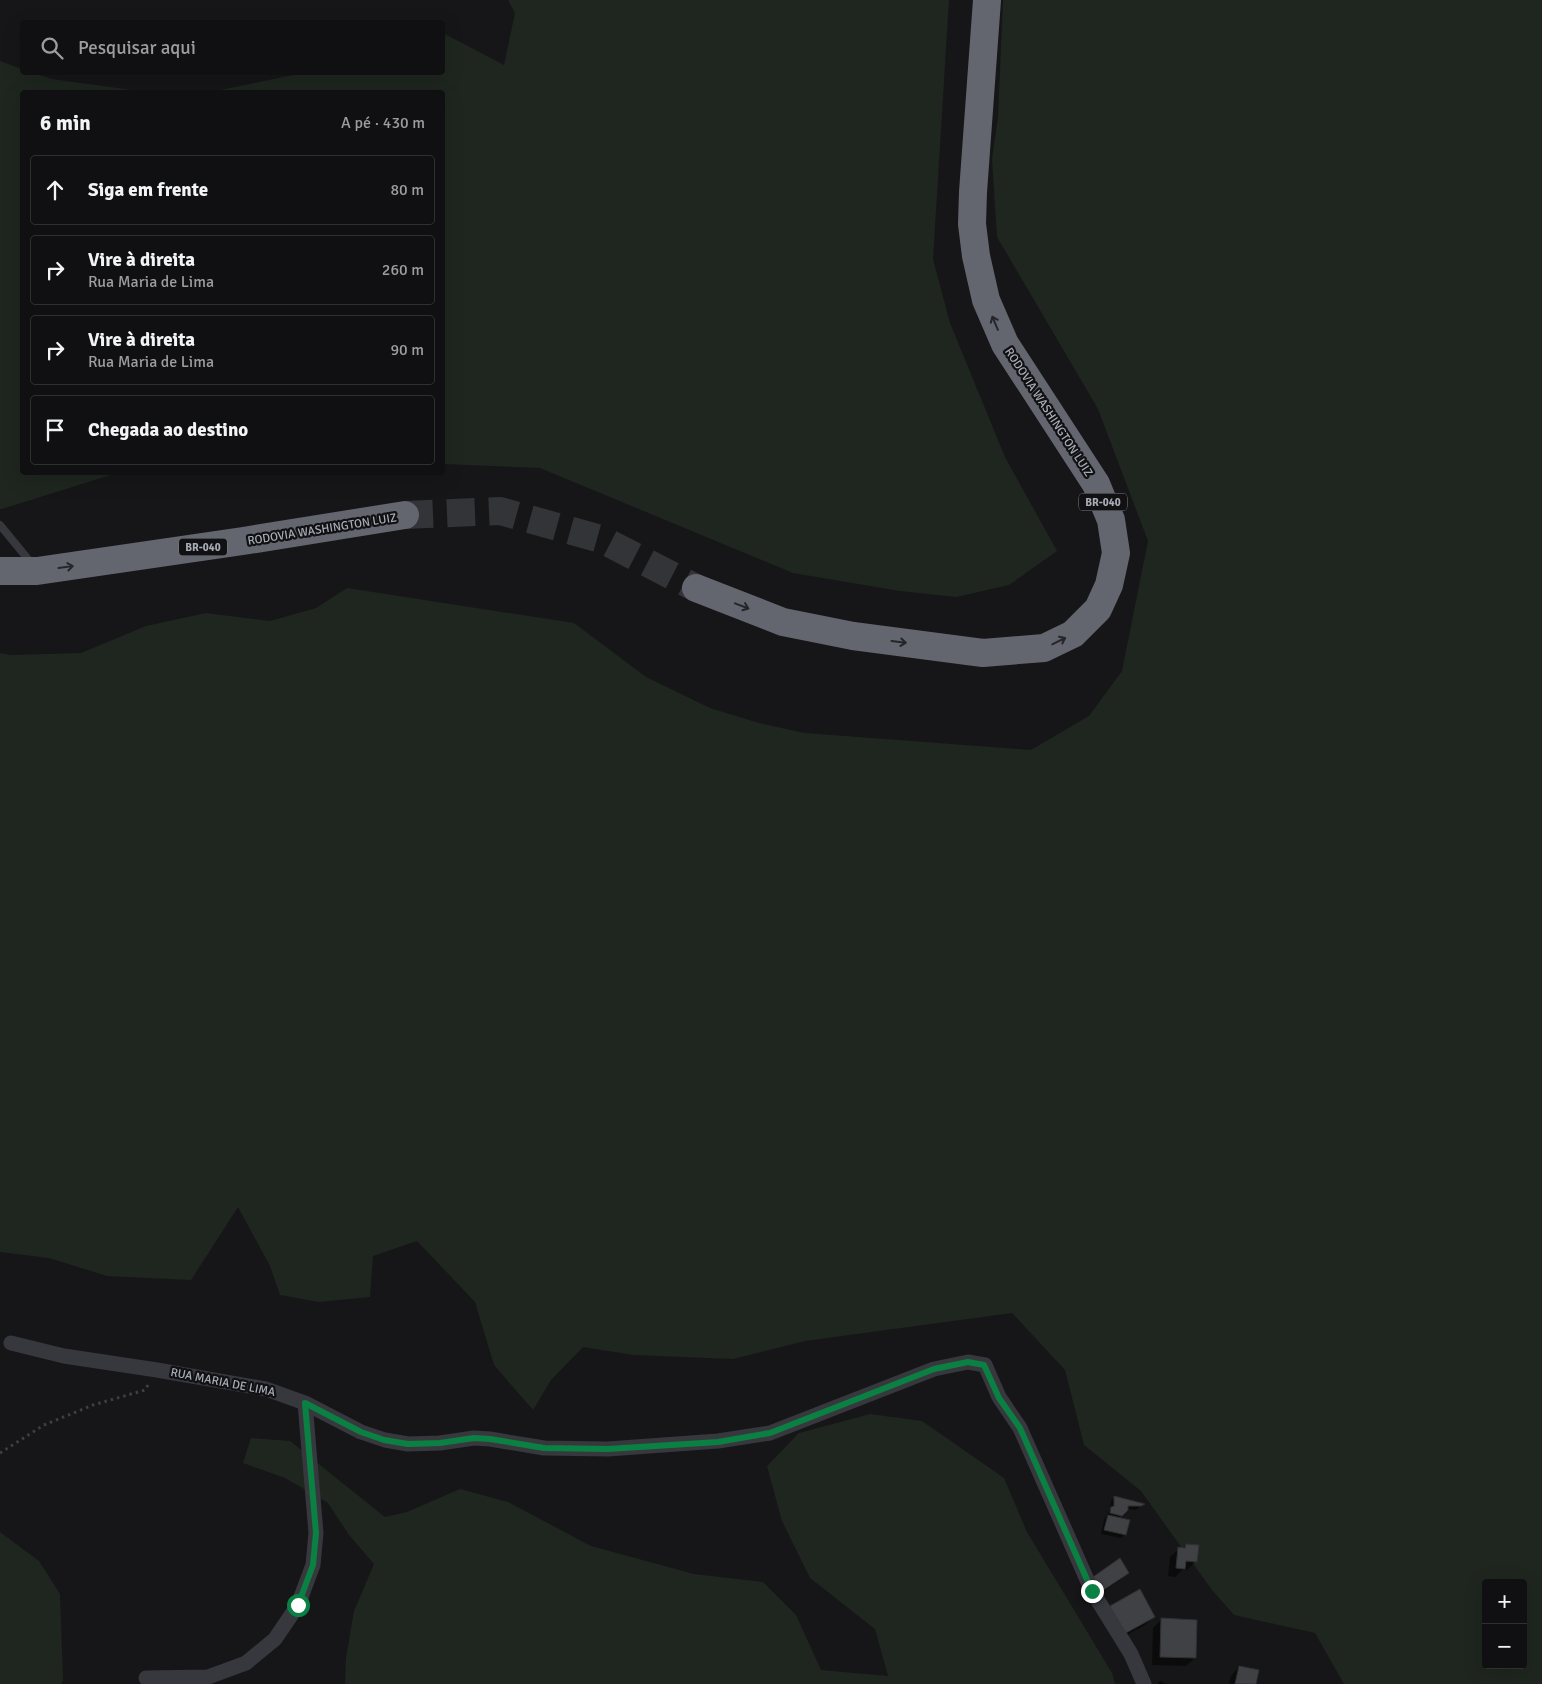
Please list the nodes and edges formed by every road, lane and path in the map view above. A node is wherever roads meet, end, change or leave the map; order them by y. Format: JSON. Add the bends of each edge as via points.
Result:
{"nodes":[{"id":1,"x":987,"y":0,"type":"edge"},
{"id":2,"x":405,"y":515,"type":"tunnel mouth"},
{"id":3,"x":0,"y":525,"type":"edge"},
{"id":4,"x":0,"y":571,"type":"edge"},
{"id":5,"x":37,"y":571,"type":"junction"},
{"id":6,"x":696,"y":588,"type":"tunnel mouth"},
{"id":7,"x":10,"y":1343,"type":"dead end"},
{"id":8,"x":157,"y":1370,"type":"junction"},
{"id":9,"x":305,"y":1403,"type":"junction"},
{"id":10,"x":0,"y":1453,"type":"edge"},
{"id":11,"x":146,"y":1678,"type":"dead end"},
{"id":12,"x":1144,"y":1684,"type":"edge"}],
"edges":[{"from":6,"to":1,"type":"highway","name":"RODOVIA WASHINGTON LUIZ","number":"BR-040","one_way":true,"via":[[783,622],[853,636],[983,653],[1044,648],[1073,634],[1102,601],[1116,553],[1110,520],[1096,484],[1005,344],[986,300],[976,256],[973,192]]},
{"from":5,"to":2,"type":"highway","name":"RODOVIA WASHINGTON LUIZ","number":"BR-040","one_way":true},
{"from":3,"to":5,"type":"lane"},
{"from":4,"to":5,"type":"highway","name":"RODOVIA WASHINGTON LUIZ","number":"BR-040"},
{"from":7,"to":8,"type":"street","name":"RUA MARIA DE LIMA","via":[[64,1356]]},
{"from":8,"to":9,"type":"street","name":"RUA MARIA DE LIMA","via":[[266,1389]]},
{"from":8,"to":10,"type":"path","via":[[145,1390],[93,1405],[44,1425]]},
{"from":9,"to":11,"type":"street","via":[[316,1533],[313,1565],[298,1605],[275,1639],[246,1663],[208,1677]]},
{"from":9,"to":12,"type":"street","name":"RUA MARIA DE LIMA","via":[[361,1432],[408,1444],[474,1438],[544,1448],[608,1449],[718,1442],[770,1433],[934,1369],[968,1362],[984,1365],[999,1398],[1020,1428],[1092,1591]]}]}
